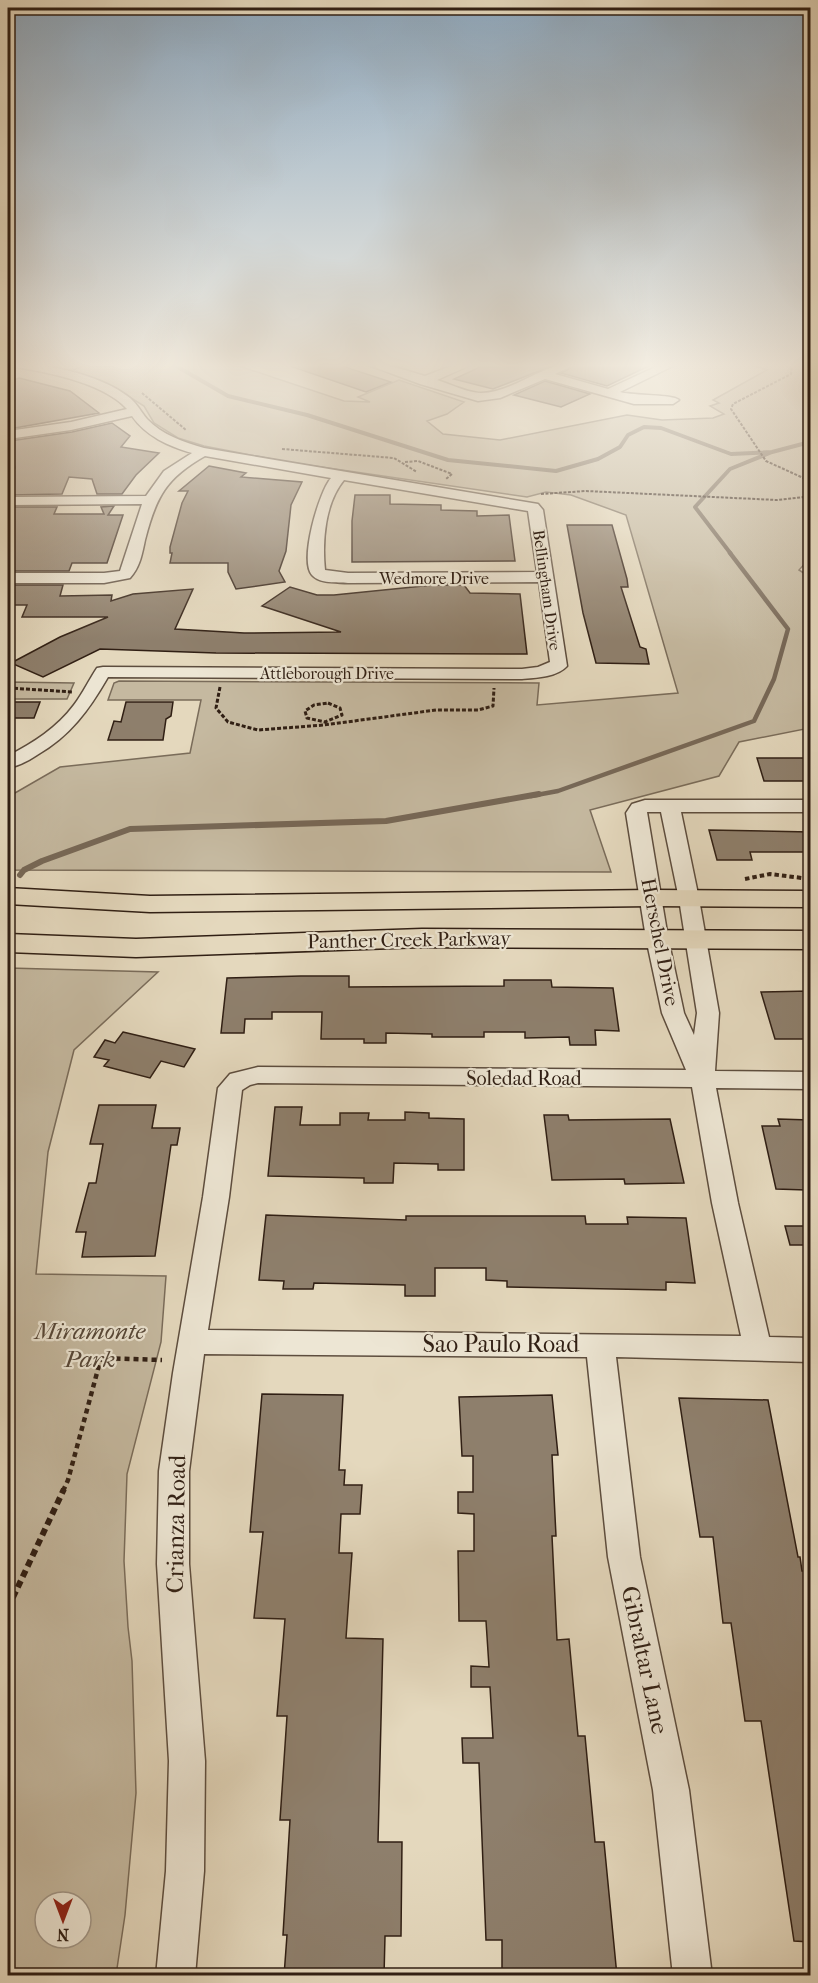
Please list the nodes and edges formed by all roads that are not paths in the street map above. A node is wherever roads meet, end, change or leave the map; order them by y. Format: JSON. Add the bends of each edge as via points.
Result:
{"nodes":[{"id":1,"x":197,"y":456,"type":"edge"},
{"id":2,"x":224,"y":456,"type":"edge"},
{"id":3,"x":341,"y":475,"type":"junction"},
{"id":4,"x":151,"y":500,"type":"junction"},
{"id":5,"x":8,"y":501,"type":"edge"},
{"id":6,"x":8,"y":578,"type":"edge"},
{"id":7,"x":545,"y":578,"type":"junction"},
{"id":8,"x":550,"y":670,"type":"joint"},
{"id":9,"x":8,"y":763,"type":"edge"},
{"id":10,"x":670,"y":806,"type":"junction"},
{"id":11,"x":810,"y":806,"type":"edge"},
{"id":12,"x":8,"y":896,"type":"edge"},
{"id":13,"x":652,"y":898,"type":"junction"},
{"id":14,"x":689,"y":898,"type":"junction"},
{"id":15,"x":810,"y":899,"type":"edge"},
{"id":16,"x":657,"y":938,"type":"junction"},
{"id":17,"x":694,"y":939,"type":"junction"},
{"id":18,"x":810,"y":940,"type":"edge"},
{"id":19,"x":8,"y":944,"type":"edge"},
{"id":20,"x":702,"y":1079,"type":"junction"},
{"id":21,"x":238,"y":1080,"type":"joint"},
{"id":22,"x":810,"y":1080,"type":"edge"},
{"id":23,"x":192,"y":1342,"type":"junction"},
{"id":24,"x":600,"y":1344,"type":"junction"},
{"id":25,"x":758,"y":1349,"type":"junction"},
{"id":26,"x":810,"y":1350,"type":"edge"},
{"id":27,"x":175,"y":1976,"type":"edge"},
{"id":28,"x":693,"y":1976,"type":"edge"}],
"edges":[{"from":1,"to":4,"type":"street","via":[[163,479]]},
{"from":2,"to":3,"type":"street"},
{"from":3,"to":7,"type":"street","name":"Bellingham Drive","via":[[534,501]]},
{"from":3,"to":7,"type":"street","name":"Wedmore Drive","via":[[328,489],[323,504],[316,569],[323,575]]},
{"from":4,"to":5,"type":"street"},
{"from":4,"to":6,"type":"street","via":[[125,575]]},
{"from":7,"to":8,"type":"street","name":"Bellingham Drive","via":[[558,662]]},
{"from":8,"to":9,"type":"street","name":"Attleborough Drive","via":[[534,674],[103,672],[67,725]]},
{"from":10,"to":11,"type":"street"},
{"from":10,"to":13,"type":"street","name":"Herschel Drive","via":[[645,806],[636,813]]},
{"from":10,"to":14,"type":"street","name":"Herschel Drive"},
{"from":12,"to":13,"type":"main road","name":"Panther Creek Parkway","via":[[150,904]]},
{"from":13,"to":14,"type":"main road","name":"Panther Creek Parkway"},
{"from":13,"to":16,"type":"street","name":"Herschel Drive"},
{"from":14,"to":15,"type":"main road","name":"Panther Creek Parkway"},
{"from":14,"to":17,"type":"street","name":"Herschel Drive"},
{"from":16,"to":17,"type":"main road","name":"Panther Creek Parkway"},
{"from":16,"to":19,"type":"main road","name":"Panther Creek Parkway","via":[[422,938],[136,948]]},
{"from":16,"to":20,"type":"street","name":"Herschel Drive","via":[[673,1013]]},
{"from":17,"to":18,"type":"main road","name":"Panther Creek Parkway"},
{"from":17,"to":20,"type":"street","name":"Herschel Drive","via":[[708,1012]]},
{"from":20,"to":21,"type":"street","name":"Soledad Road","via":[[258,1075]]},
{"from":20,"to":22,"type":"street","name":"Soledad Road"},
{"from":20,"to":25,"type":"street","name":"Herschel Drive"},
{"from":21,"to":23,"type":"street","name":"Crianza Road","via":[[230,1089]]},
{"from":23,"to":24,"type":"street","name":"Sao Paulo Road"},
{"from":23,"to":27,"type":"street","name":"Crianza Road","via":[[172,1504],[187,1761],[185,1871]]},
{"from":24,"to":25,"type":"street","name":"Sao Paulo Road"},
{"from":24,"to":28,"type":"street","name":"Gibraltar Lane","via":[[622,1543],[669,1780]]},
{"from":25,"to":26,"type":"street","name":"Sao Paulo Road"}]}
